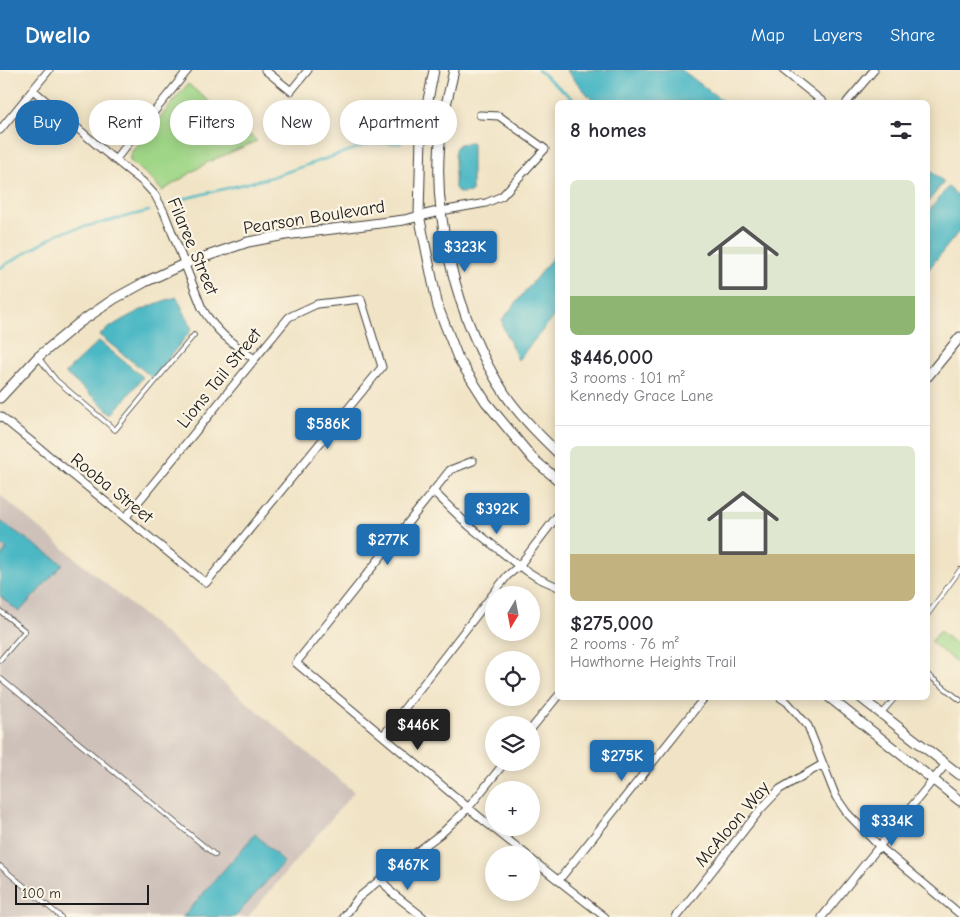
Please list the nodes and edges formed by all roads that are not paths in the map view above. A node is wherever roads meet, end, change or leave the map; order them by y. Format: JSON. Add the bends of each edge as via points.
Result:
{"nodes":[{"id":1,"x":49,"y":70,"type":"edge"},
{"id":2,"x":188,"y":70,"type":"edge"},
{"id":3,"x":265,"y":70,"type":"edge"},
{"id":4,"x":308,"y":70,"type":"edge"},
{"id":5,"x":434,"y":70,"type":"edge"},
{"id":6,"x":454,"y":70,"type":"edge"},
{"id":7,"x":783,"y":70,"type":"edge"},
{"id":8,"x":874,"y":70,"type":"edge"},
{"id":9,"x":33,"y":90,"type":"junction"},
{"id":10,"x":821,"y":100,"type":"edge"},
{"id":11,"x":849,"y":100,"type":"edge"},
{"id":12,"x":480,"y":115,"type":"dead end"},
{"id":13,"x":0,"y":130,"type":"edge"},
{"id":14,"x":116,"y":160,"type":"junction"},
{"id":15,"x":441,"y":211,"type":"junction"},
{"id":16,"x":419,"y":215,"type":"junction"},
{"id":17,"x":184,"y":264,"type":"junction"},
{"id":18,"x":194,"y":335,"type":"dead end"},
{"id":19,"x":960,"y":337,"type":"edge"},
{"id":20,"x":38,"y":356,"type":"junction"},
{"id":21,"x":254,"y":358,"type":"junction"},
{"id":22,"x":930,"y":374,"type":"edge"},
{"id":23,"x":0,"y":398,"type":"edge"},
{"id":24,"x":0,"y":416,"type":"edge"},
{"id":25,"x":555,"y":450,"type":"edge"},
{"id":26,"x":473,"y":461,"type":"dead end"},
{"id":27,"x":555,"y":477,"type":"edge"},
{"id":28,"x":433,"y":491,"type":"junction"},
{"id":29,"x":126,"y":517,"type":"junction"},
{"id":30,"x":555,"y":519,"type":"edge"},
{"id":31,"x":519,"y":566,"type":"junction"},
{"id":32,"x":960,"y":570,"type":"edge"},
{"id":33,"x":206,"y":583,"type":"joint"},
{"id":34,"x":555,"y":586,"type":"edge"},
{"id":35,"x":0,"y":610,"type":"edge"},
{"id":36,"x":930,"y":611,"type":"edge"},
{"id":37,"x":0,"y":660,"type":"edge"},
{"id":38,"x":930,"y":677,"type":"edge"},
{"id":39,"x":0,"y":678,"type":"edge"},
{"id":40,"x":555,"y":700,"type":"edge"},
{"id":41,"x":702,"y":700,"type":"edge"},
{"id":42,"x":784,"y":700,"type":"edge"},
{"id":43,"x":833,"y":700,"type":"edge"},
{"id":44,"x":864,"y":700,"type":"edge"},
{"id":45,"x":892,"y":700,"type":"edge"},
{"id":46,"x":960,"y":700,"type":"edge"},
{"id":47,"x":881,"y":714,"type":"junction"},
{"id":48,"x":540,"y":718,"type":"edge"},
{"id":49,"x":383,"y":736,"type":"junction"},
{"id":50,"x":823,"y":764,"type":"junction"},
{"id":51,"x":946,"y":764,"type":"junction"},
{"id":52,"x":498,"y":771,"type":"edge"},
{"id":53,"x":960,"y":775,"type":"edge"},
{"id":54,"x":934,"y":780,"type":"junction"},
{"id":55,"x":960,"y":801,"type":"edge"},
{"id":56,"x":468,"y":807,"type":"junction"},
{"id":57,"x":516,"y":846,"type":"edge"},
{"id":58,"x":879,"y":846,"type":"junction"},
{"id":59,"x":215,"y":855,"type":"dead end"},
{"id":60,"x":0,"y":866,"type":"edge"},
{"id":61,"x":540,"y":866,"type":"edge"},
{"id":62,"x":380,"y":879,"type":"junction"},
{"id":63,"x":558,"y":880,"type":"junction"},
{"id":64,"x":960,"y":914,"type":"edge"},
{"id":65,"x":61,"y":917,"type":"edge"},
{"id":66,"x":344,"y":917,"type":"edge"},
{"id":67,"x":423,"y":917,"type":"edge"},
{"id":68,"x":606,"y":917,"type":"edge"},
{"id":69,"x":676,"y":917,"type":"edge"},
{"id":70,"x":822,"y":917,"type":"edge"}],
"edges":[{"from":1,"to":9,"type":"street"},
{"from":2,"to":14,"type":"street"},
{"from":3,"to":4,"type":"street","via":[[291,91]]},
{"from":5,"to":16,"type":"street","via":[[421,135]]},
{"from":6,"to":15,"type":"street","via":[[442,126],[439,166]]},
{"from":7,"to":10,"type":"street"},
{"from":8,"to":11,"type":"street"},
{"from":9,"to":13,"type":"street"},
{"from":9,"to":14,"type":"street","name":"Filaree Street"},
{"from":12,"to":15,"type":"street","via":[[499,116],[545,149],[502,196],[486,203]]},
{"from":14,"to":17,"type":"street","name":"Filaree Street","via":[[155,195]]},
{"from":15,"to":16,"type":"street","name":"Pearson Boulevard"},
{"from":15,"to":25,"type":"street","via":[[457,289],[476,343],[505,394]]},
{"from":16,"to":17,"type":"street","name":"Pearson Boulevard","via":[[404,220],[248,242]]},
{"from":16,"to":27,"type":"street","via":[[438,307],[458,358],[486,402],[533,459]]},
{"from":17,"to":20,"type":"street","name":"Pearson Boulevard","via":[[114,299]]},
{"from":17,"to":21,"type":"street","name":"Filaree Street","via":[[210,323]]},
{"from":18,"to":20,"type":"lane","via":[[115,430],[56,380]]},
{"from":19,"to":22,"type":"street"},
{"from":20,"to":23,"type":"street","name":"Pearson Boulevard"},
{"from":21,"to":29,"type":"street","name":"Lions Tail Street"},
{"from":21,"to":33,"type":"street","name":"Lions Tail Street","via":[[295,313],[317,304],[361,299],[382,367]]},
{"from":24,"to":29,"type":"street","name":"Rooba Street"},
{"from":26,"to":28,"type":"street","via":[[450,470]]},
{"from":28,"to":31,"type":"street","via":[[469,526]]},
{"from":28,"to":49,"type":"street","via":[[296,663]]},
{"from":29,"to":33,"type":"street","name":"Rooba Street"},
{"from":30,"to":31,"type":"street"},
{"from":31,"to":34,"type":"street"},
{"from":31,"to":49,"type":"street"},
{"from":32,"to":36,"type":"lane"},
{"from":35,"to":37,"type":"lane","via":[[25,631]]},
{"from":38,"to":46,"type":"lane"},
{"from":39,"to":59,"type":"lane"},
{"from":40,"to":48,"type":"street"},
{"from":41,"to":63,"type":"street"},
{"from":42,"to":50,"type":"street","via":[[808,726]]},
{"from":43,"to":54,"type":"street"},
{"from":44,"to":47,"type":"street"},
{"from":45,"to":47,"type":"lane"},
{"from":47,"to":51,"type":"street"},
{"from":49,"to":56,"type":"street"},
{"from":50,"to":58,"type":"street","via":[[836,797]]},
{"from":50,"to":69,"type":"street","name":"McAloon Way","via":[[780,789]]},
{"from":51,"to":53,"type":"street"},
{"from":51,"to":54,"type":"street"},
{"from":52,"to":56,"type":"street"},
{"from":54,"to":55,"type":"street"},
{"from":54,"to":58,"type":"street"},
{"from":56,"to":57,"type":"street"},
{"from":56,"to":62,"type":"street","via":[[443,832]]},
{"from":58,"to":64,"type":"street"},
{"from":58,"to":70,"type":"street"},
{"from":60,"to":65,"type":"lane"},
{"from":61,"to":63,"type":"street"},
{"from":62,"to":66,"type":"street","via":[[358,898]]},
{"from":62,"to":67,"type":"street"},
{"from":63,"to":68,"type":"street"}]}
